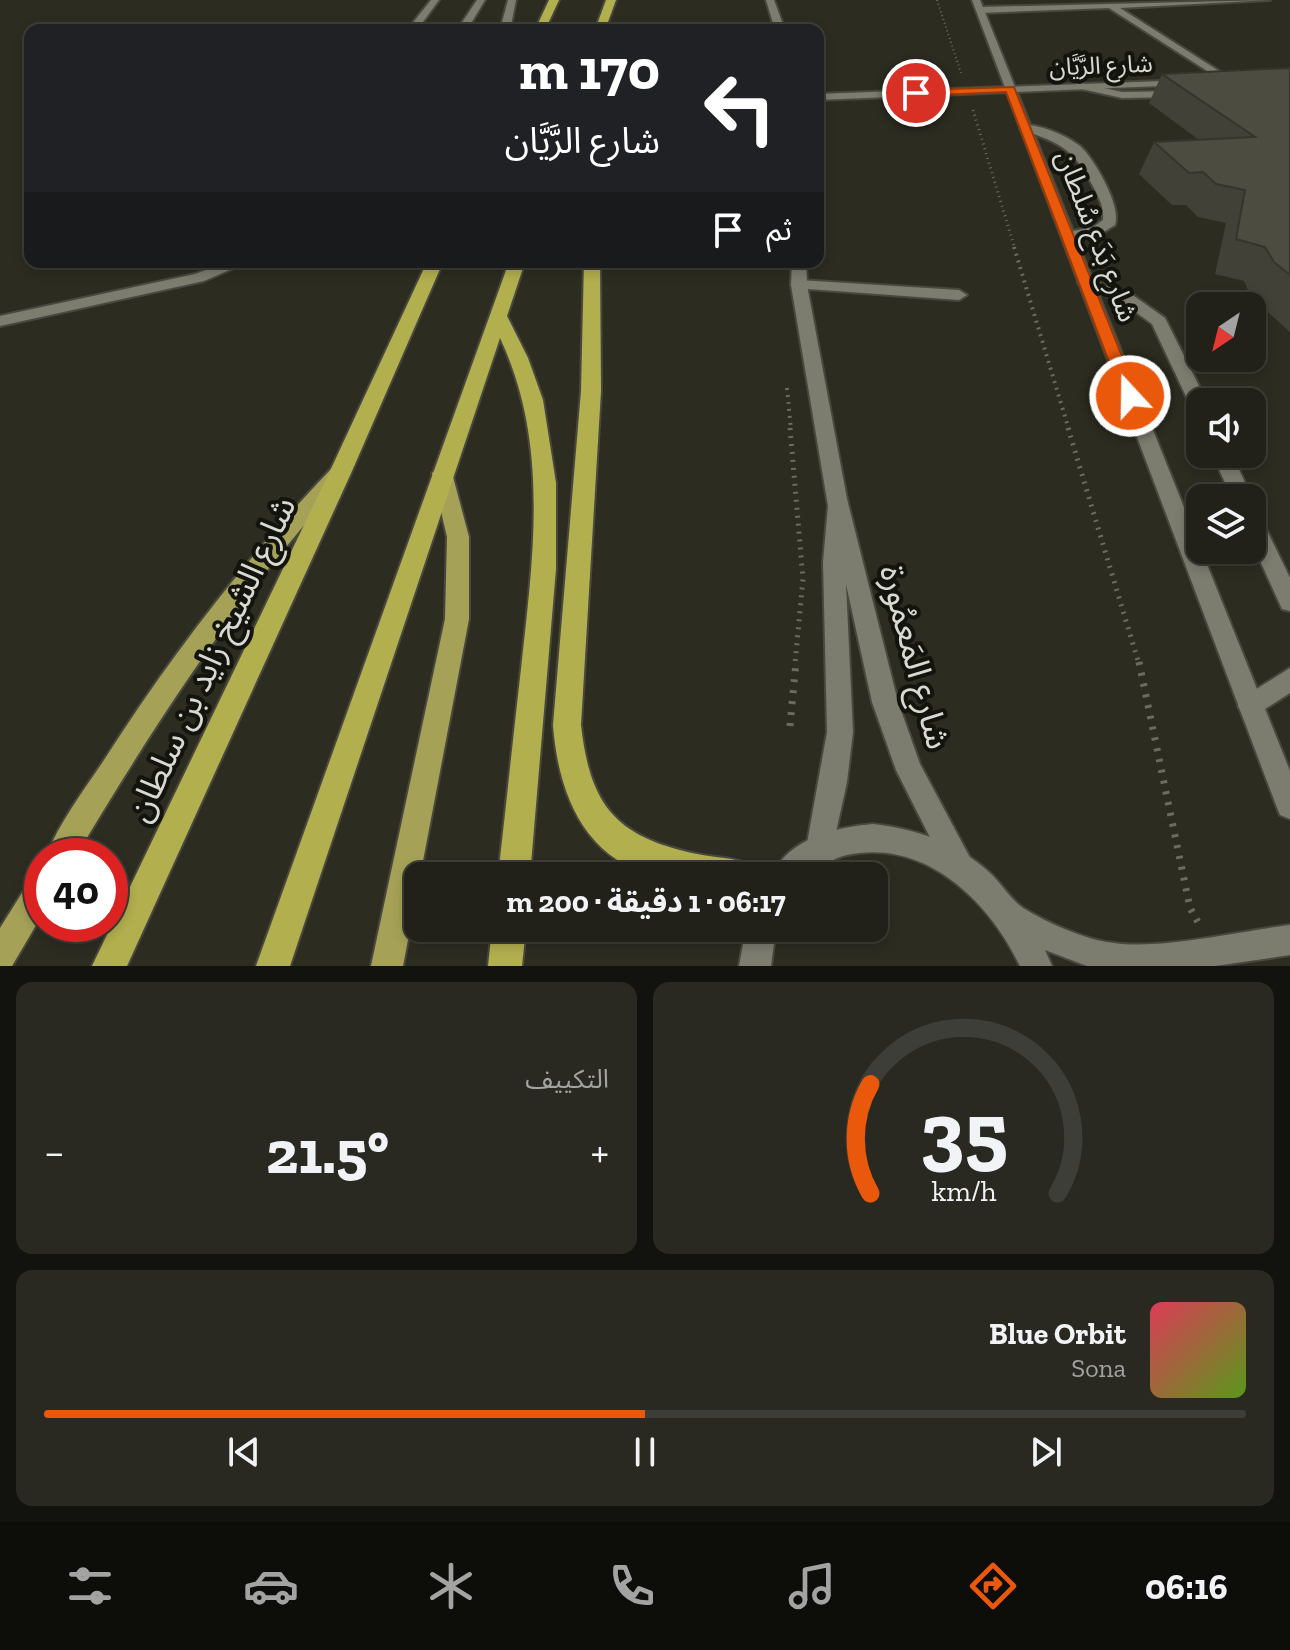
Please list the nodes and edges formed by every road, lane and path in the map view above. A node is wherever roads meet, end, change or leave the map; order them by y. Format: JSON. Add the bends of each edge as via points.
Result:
{"nodes":[{"id":1,"x":435,"y":0,"type":"edge"},
{"id":2,"x":481,"y":0,"type":"edge"},
{"id":3,"x":512,"y":0,"type":"edge"},
{"id":4,"x":554,"y":0,"type":"edge"},
{"id":5,"x":611,"y":0,"type":"edge"},
{"id":6,"x":770,"y":0,"type":"edge"},
{"id":7,"x":937,"y":0,"type":"edge"},
{"id":8,"x":1266,"y":0,"type":"edge"},
{"id":9,"x":978,"y":5,"type":"edge"},
{"id":10,"x":1110,"y":5,"type":"junction"},
{"id":11,"x":417,"y":24,"type":"edge"},
{"id":12,"x":466,"y":24,"type":"edge"},
{"id":13,"x":506,"y":24,"type":"edge"},
{"id":14,"x":543,"y":24,"type":"edge"},
{"id":15,"x":602,"y":24,"type":"edge"},
{"id":16,"x":778,"y":24,"type":"edge"},
{"id":17,"x":962,"y":74,"type":"dead end"},
{"id":18,"x":1226,"y":80,"type":"junction"},
{"id":19,"x":1240,"y":80,"type":"edge"},
{"id":20,"x":1081,"y":86,"type":"junction"},
{"id":21,"x":1010,"y":89,"type":"junction"},
{"id":22,"x":1236,"y":92,"type":"edge"},
{"id":23,"x":1221,"y":93,"type":"edge"},
{"id":24,"x":1191,"y":94,"type":"edge"},
{"id":25,"x":824,"y":97,"type":"edge"},
{"id":26,"x":975,"y":101,"type":"dead end"},
{"id":27,"x":1024,"y":127,"type":"junction"},
{"id":28,"x":1068,"y":236,"type":"junction"},
{"id":29,"x":225,"y":268,"type":"edge"},
{"id":30,"x":432,"y":268,"type":"edge"},
{"id":31,"x":515,"y":268,"type":"edge"},
{"id":32,"x":592,"y":268,"type":"edge"},
{"id":33,"x":799,"y":268,"type":"edge"},
{"id":34,"x":1086,"y":283,"type":"junction"},
{"id":35,"x":799,"y":285,"type":"junction"},
{"id":36,"x":959,"y":295,"type":"dead end"},
{"id":37,"x":498,"y":316,"type":"junction"},
{"id":38,"x":0,"y":321,"type":"edge"},
{"id":39,"x":786,"y":373,"type":"dead end"},
{"id":40,"x":1191,"y":388,"type":"edge"},
{"id":41,"x":341,"y":471,"type":"junction"},
{"id":42,"x":442,"y":473,"type":"junction"},
{"id":43,"x":837,"y":499,"type":"junction"},
{"id":44,"x":1266,"y":550,"type":"edge"},
{"id":45,"x":1290,"y":602,"type":"edge"},
{"id":46,"x":1290,"y":679,"type":"edge"},
{"id":47,"x":1251,"y":706,"type":"junction"},
{"id":48,"x":790,"y":726,"type":"dead end"},
{"id":49,"x":1290,"y":805,"type":"edge"},
{"id":50,"x":71,"y":838,"type":"edge"},
{"id":51,"x":820,"y":849,"type":"junction"},
{"id":52,"x":515,"y":862,"type":"edge"},
{"id":53,"x":663,"y":862,"type":"edge"},
{"id":54,"x":804,"y":862,"type":"edge"},
{"id":55,"x":961,"y":869,"type":"junction"},
{"id":56,"x":1190,"y":908,"type":"dead end"},
{"id":57,"x":24,"y":917,"type":"edge"},
{"id":58,"x":1010,"y":917,"type":"junction"},
{"id":59,"x":1290,"y":940,"type":"edge"},
{"id":60,"x":508,"y":942,"type":"edge"},
{"id":61,"x":759,"y":942,"type":"edge"},
{"id":62,"x":0,"y":957,"type":"edge"},
{"id":63,"x":109,"y":966,"type":"edge"},
{"id":64,"x":273,"y":966,"type":"edge"},
{"id":65,"x":387,"y":966,"type":"edge"},
{"id":66,"x":505,"y":966,"type":"edge"},
{"id":67,"x":755,"y":966,"type":"edge"},
{"id":68,"x":1036,"y":966,"type":"edge"}],
"edges":[{"from":1,"to":11,"type":"street"},
{"from":2,"to":12,"type":"street"},
{"from":3,"to":13,"type":"street"},
{"from":4,"to":14,"type":"highway"},
{"from":5,"to":15,"type":"highway"},
{"from":6,"to":16,"type":"street"},
{"from":7,"to":17,"type":"path"},
{"from":8,"to":10,"type":"street"},
{"from":9,"to":10,"type":"street"},
{"from":9,"to":21,"type":"street","name":"شارع بَدَع سُلطان"},
{"from":10,"to":18,"type":"street"},
{"from":18,"to":19,"type":"street","name":"شارع الرَّيَّان"},
{"from":18,"to":20,"type":"street","name":"شارع الرَّيَّان"},
{"from":20,"to":21,"type":"street","name":"شارع الرَّيَّان"},
{"from":20,"to":24,"type":"street","via":[[1122,95]]},
{"from":21,"to":25,"type":"street","name":"شارع الرَّيَّان"},
{"from":21,"to":27,"type":"street","name":"شارع بَدَع سُلطان"},
{"from":22,"to":23,"type":"street"},
{"from":26,"to":56,"type":"path","via":[[972,107],[1143,677]]},
{"from":27,"to":28,"type":"street","name":"شارع بَدَع سُلطان"},
{"from":27,"to":28,"type":"street","via":[[1082,152],[1111,210],[1105,226]]},
{"from":28,"to":34,"type":"street","name":"شارع بَدَع سُلطان"},
{"from":29,"to":38,"type":"street"},
{"from":30,"to":41,"type":"highway","name":"شارع الشيخ زايد بن سلطان"},
{"from":31,"to":37,"type":"highway"},
{"from":32,"to":53,"type":"highway","via":[[591,391],[567,725],[573,778],[597,822],[632,852]]},
{"from":33,"to":35,"type":"street","name":"شارع المَعمُورة"},
{"from":34,"to":40,"type":"street","via":[[1128,299],[1159,321]]},
{"from":34,"to":47,"type":"street","name":"شارع بَدَع سُلطان"},
{"from":35,"to":36,"type":"street"},
{"from":35,"to":43,"type":"street","name":"شارع المَعمُورة"},
{"from":37,"to":42,"type":"highway"},
{"from":37,"to":52,"type":"highway","via":[[534,398],[547,474],[544,575]]},
{"from":39,"to":48,"type":"path","via":[[803,579]]},
{"from":41,"to":50,"type":"main road","name":"شارع الشيخ زايد بن سلطان","via":[[213,618],[165,685]]},
{"from":41,"to":63,"type":"highway","name":"شارع الشيخ زايد بن سلطان"},
{"from":42,"to":64,"type":"highway"},
{"from":42,"to":65,"type":"main road","via":[[458,537],[457,619]]},
{"from":43,"to":51,"type":"street","name":"شارع المَعمُورة","via":[[834,587],[841,718]]},
{"from":43,"to":55,"type":"street","name":"شارع المَعمُورة","via":[[896,735]]},
{"from":44,"to":45,"type":"street"},
{"from":46,"to":47,"type":"street"},
{"from":47,"to":49,"type":"street","name":"شارع بَدَع سُلطان"},
{"from":51,"to":54,"type":"street"},
{"from":51,"to":55,"type":"street","via":[[875,838],[903,841]]},
{"from":55,"to":58,"type":"street"},
{"from":57,"to":62,"type":"main road"},
{"from":58,"to":59,"type":"street","via":[[1063,943],[1114,959]]},
{"from":58,"to":68,"type":"street"},
{"from":60,"to":66,"type":"highway"},
{"from":61,"to":67,"type":"street"}]}
